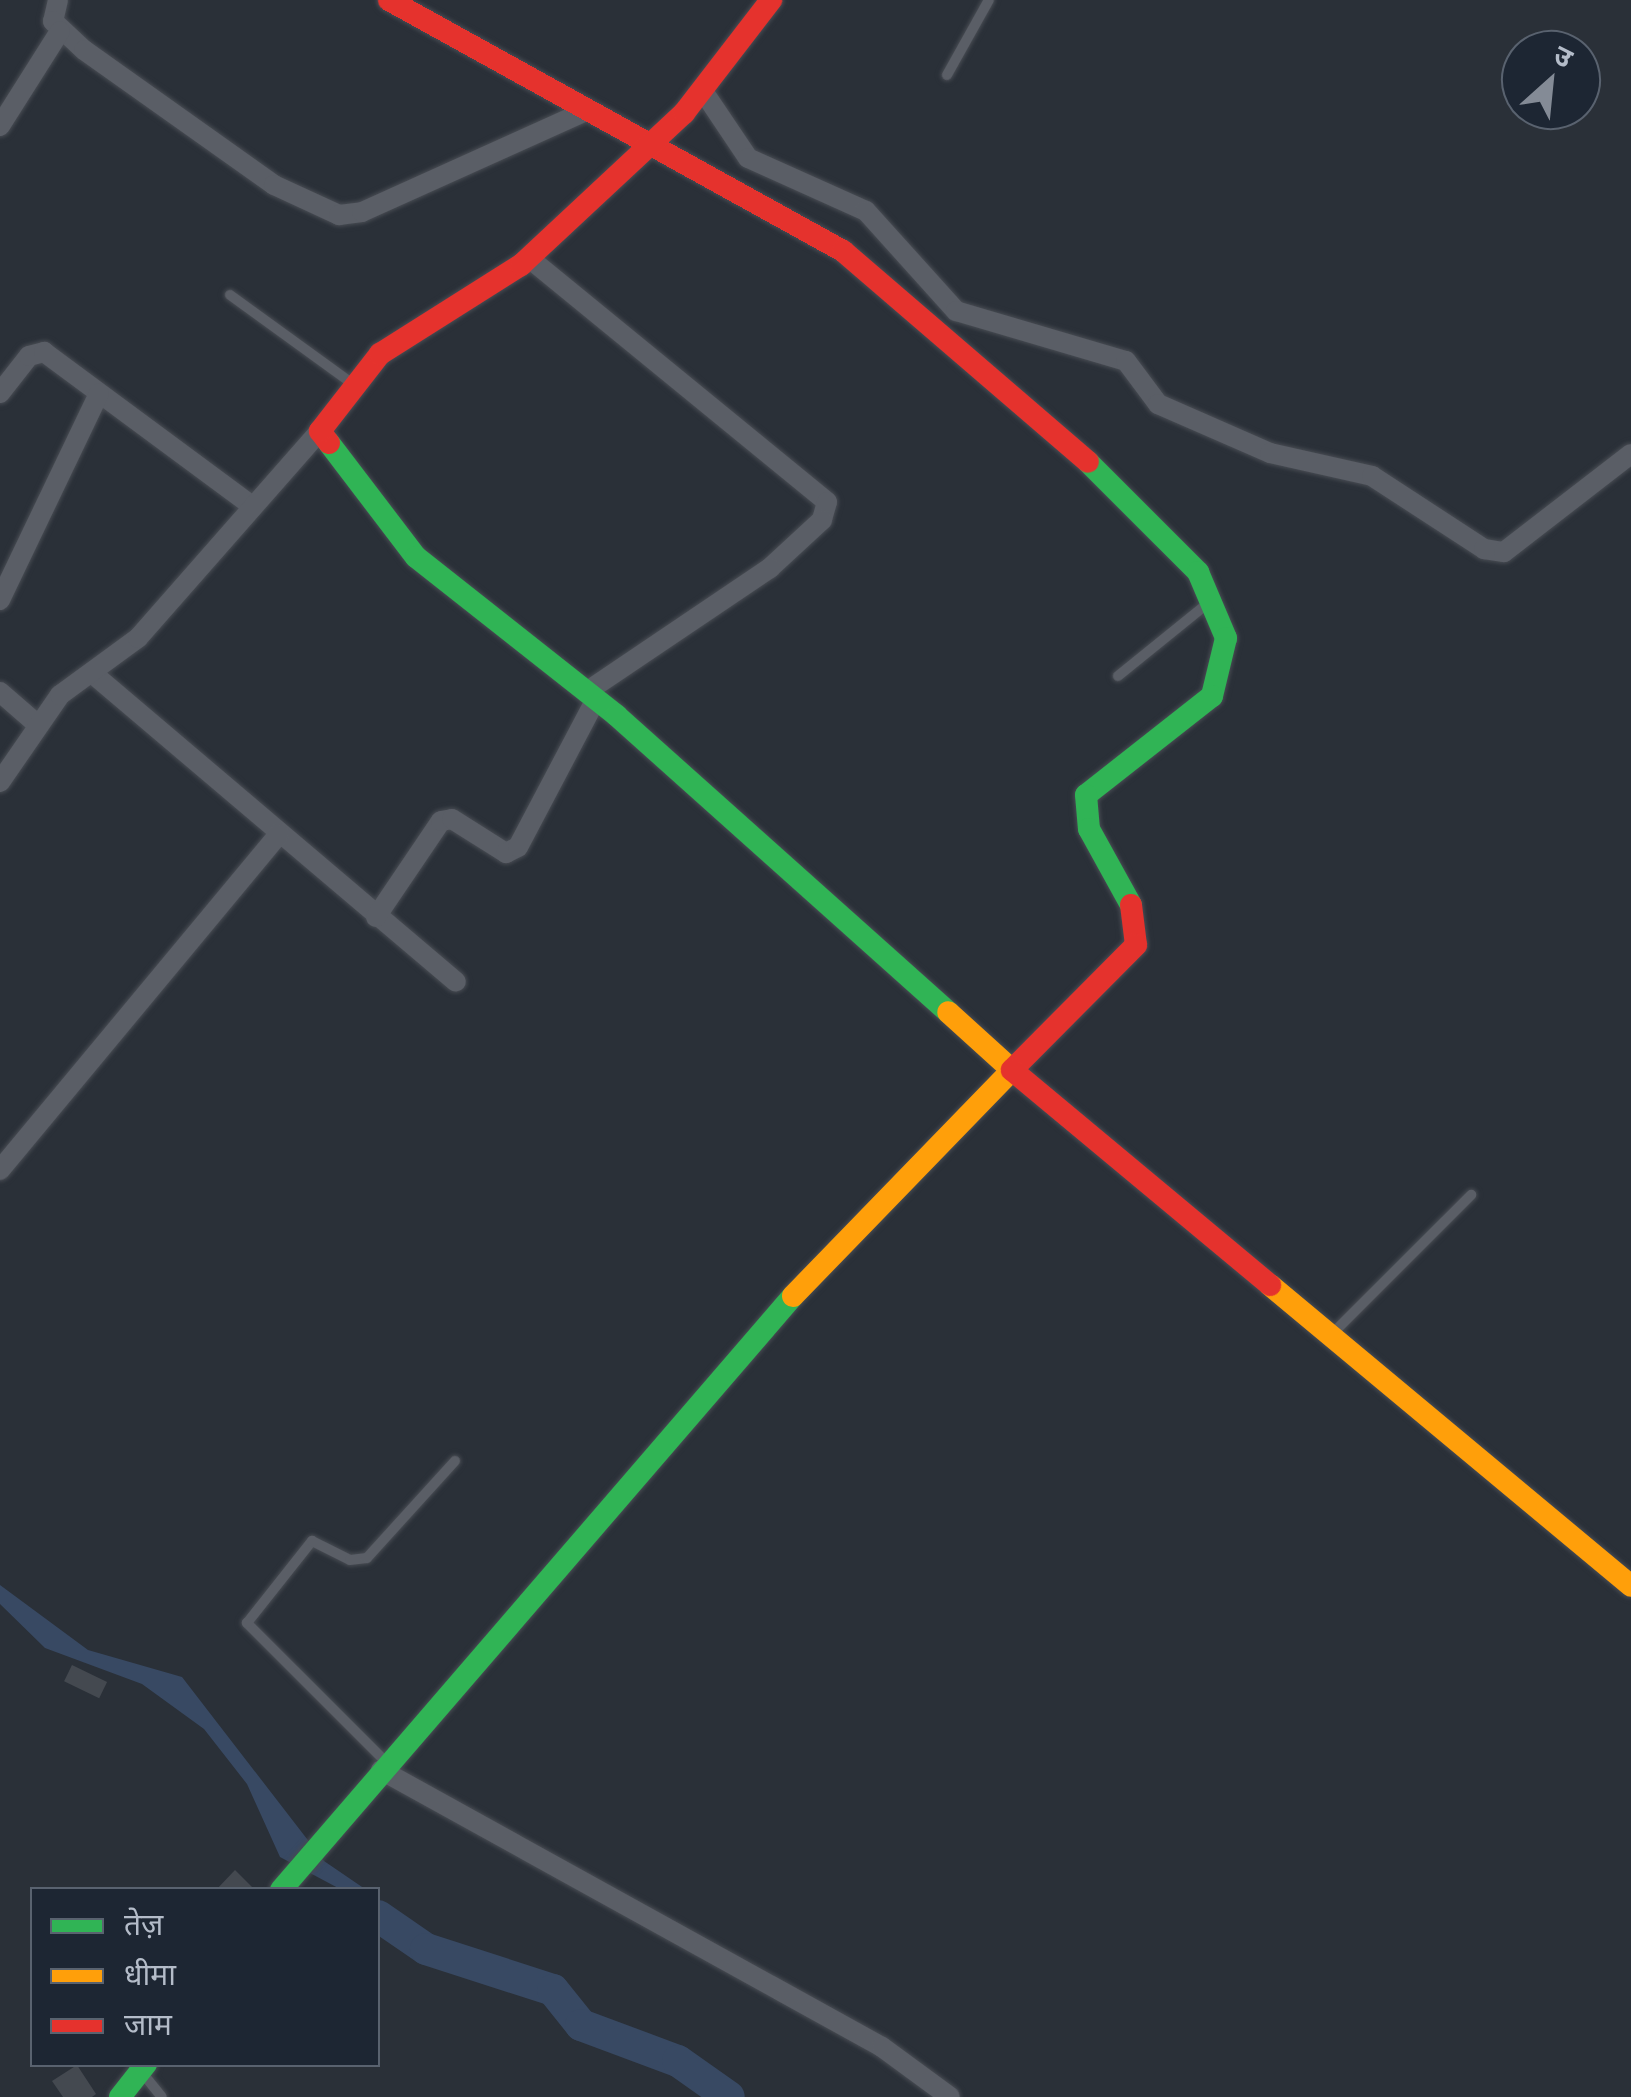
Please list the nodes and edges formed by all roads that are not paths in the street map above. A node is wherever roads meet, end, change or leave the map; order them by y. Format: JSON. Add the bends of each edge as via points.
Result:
{"nodes":[{"id":1,"x":58,"y":0,"type":"edge"},
{"id":2,"x":389,"y":0,"type":"edge"},
{"id":3,"x":771,"y":0,"type":"edge"},
{"id":4,"x":990,"y":0,"type":"edge"},
{"id":5,"x":60,"y":31,"type":"junction"},
{"id":6,"x":947,"y":74,"type":"dead end"},
{"id":7,"x":704,"y":94,"type":"junction"},
{"id":8,"x":586,"y":111,"type":"junction"},
{"id":9,"x":0,"y":126,"type":"edge"},
{"id":10,"x":647,"y":146,"type":"junction"},
{"id":11,"x":528,"y":258,"type":"junction"},
{"id":12,"x":230,"y":295,"type":"dead end"},
{"id":13,"x":352,"y":384,"type":"junction"},
{"id":14,"x":0,"y":393,"type":"edge"},
{"id":15,"x":99,"y":393,"type":"junction"},
{"id":16,"x":320,"y":431,"type":"junction"},
{"id":17,"x":1631,"y":454,"type":"edge"},
{"id":18,"x":252,"y":506,"type":"junction"},
{"id":19,"x":0,"y":598,"type":"edge"},
{"id":20,"x":1212,"y":599,"type":"junction"},
{"id":21,"x":92,"y":673,"type":"junction"},
{"id":22,"x":1118,"y":676,"type":"dead end"},
{"id":23,"x":0,"y":692,"type":"edge"},
{"id":24,"x":591,"y":696,"type":"junction"},
{"id":25,"x":37,"y":724,"type":"junction"},
{"id":26,"x":0,"y":782,"type":"edge"},
{"id":27,"x":278,"y":834,"type":"junction"},
{"id":28,"x":376,"y":917,"type":"junction"},
{"id":29,"x":456,"y":982,"type":"dead end"},
{"id":30,"x":1012,"y":1070,"type":"junction"},
{"id":31,"x":0,"y":1170,"type":"edge"},
{"id":32,"x":1470,"y":1196,"type":"dead end"},
{"id":33,"x":1331,"y":1335,"type":"junction"},
{"id":34,"x":455,"y":1460,"type":"dead end"},
{"id":35,"x":1631,"y":1586,"type":"edge"},
{"id":36,"x":384,"y":1766,"type":"junction"},
{"id":37,"x":283,"y":1887,"type":"edge"},
{"id":38,"x":144,"y":2068,"type":"edge"},
{"id":39,"x":120,"y":2097,"type":"edge"},
{"id":40,"x":162,"y":2097,"type":"edge"},
{"id":41,"x":950,"y":2097,"type":"edge"}],
"edges":[{"from":1,"to":5,"type":"street","via":[[51,17]]},
{"from":2,"to":8,"type":"street"},
{"from":3,"to":7,"type":"street"},
{"from":4,"to":6,"type":"lane"},
{"from":5,"to":8,"type":"street","via":[[274,185],[339,214],[362,212]]},
{"from":5,"to":9,"type":"street"},
{"from":7,"to":10,"type":"street"},
{"from":7,"to":17,"type":"street","via":[[748,158],[866,211],[956,311],[1126,361],[1158,404],[1270,453],[1372,476],[1484,549],[1504,552]]},
{"from":8,"to":10,"type":"street"},
{"from":10,"to":11,"type":"street"},
{"from":10,"to":20,"type":"street","via":[[853,258],[1090,464],[1182,552]]},
{"from":11,"to":13,"type":"street","via":[[394,344]]},
{"from":11,"to":24,"type":"street","via":[[827,502],[822,520],[770,568]]},
{"from":12,"to":13,"type":"lane"},
{"from":13,"to":16,"type":"street"},
{"from":14,"to":15,"type":"street","via":[[39,351]]},
{"from":15,"to":18,"type":"street"},
{"from":15,"to":19,"type":"street"},
{"from":16,"to":18,"type":"street"},
{"from":16,"to":24,"type":"street","via":[[416,558]]},
{"from":18,"to":21,"type":"street","via":[[138,638]]},
{"from":20,"to":22,"type":"lane"},
{"from":20,"to":30,"type":"street","via":[[1226,646],[1208,704],[1086,795],[1089,829],[1134,911],[1136,945]]},
{"from":21,"to":25,"type":"street"},
{"from":21,"to":27,"type":"street"},
{"from":23,"to":25,"type":"street"},
{"from":24,"to":28,"type":"street","via":[[518,848],[506,853],[452,818],[441,821]]},
{"from":24,"to":30,"type":"street"},
{"from":25,"to":26,"type":"street"},
{"from":27,"to":28,"type":"street"},
{"from":27,"to":31,"type":"street"},
{"from":28,"to":29,"type":"street"},
{"from":30,"to":33,"type":"street"},
{"from":30,"to":36,"type":"street","via":[[767,1323]]},
{"from":32,"to":33,"type":"lane"},
{"from":33,"to":35,"type":"street"},
{"from":34,"to":36,"type":"lane","via":[[367,1558],[350,1560],[312,1542],[248,1623]]},
{"from":36,"to":37,"type":"street"},
{"from":36,"to":41,"type":"street","via":[[882,2047]]},
{"from":38,"to":39,"type":"street"},
{"from":38,"to":40,"type":"lane"}]}
